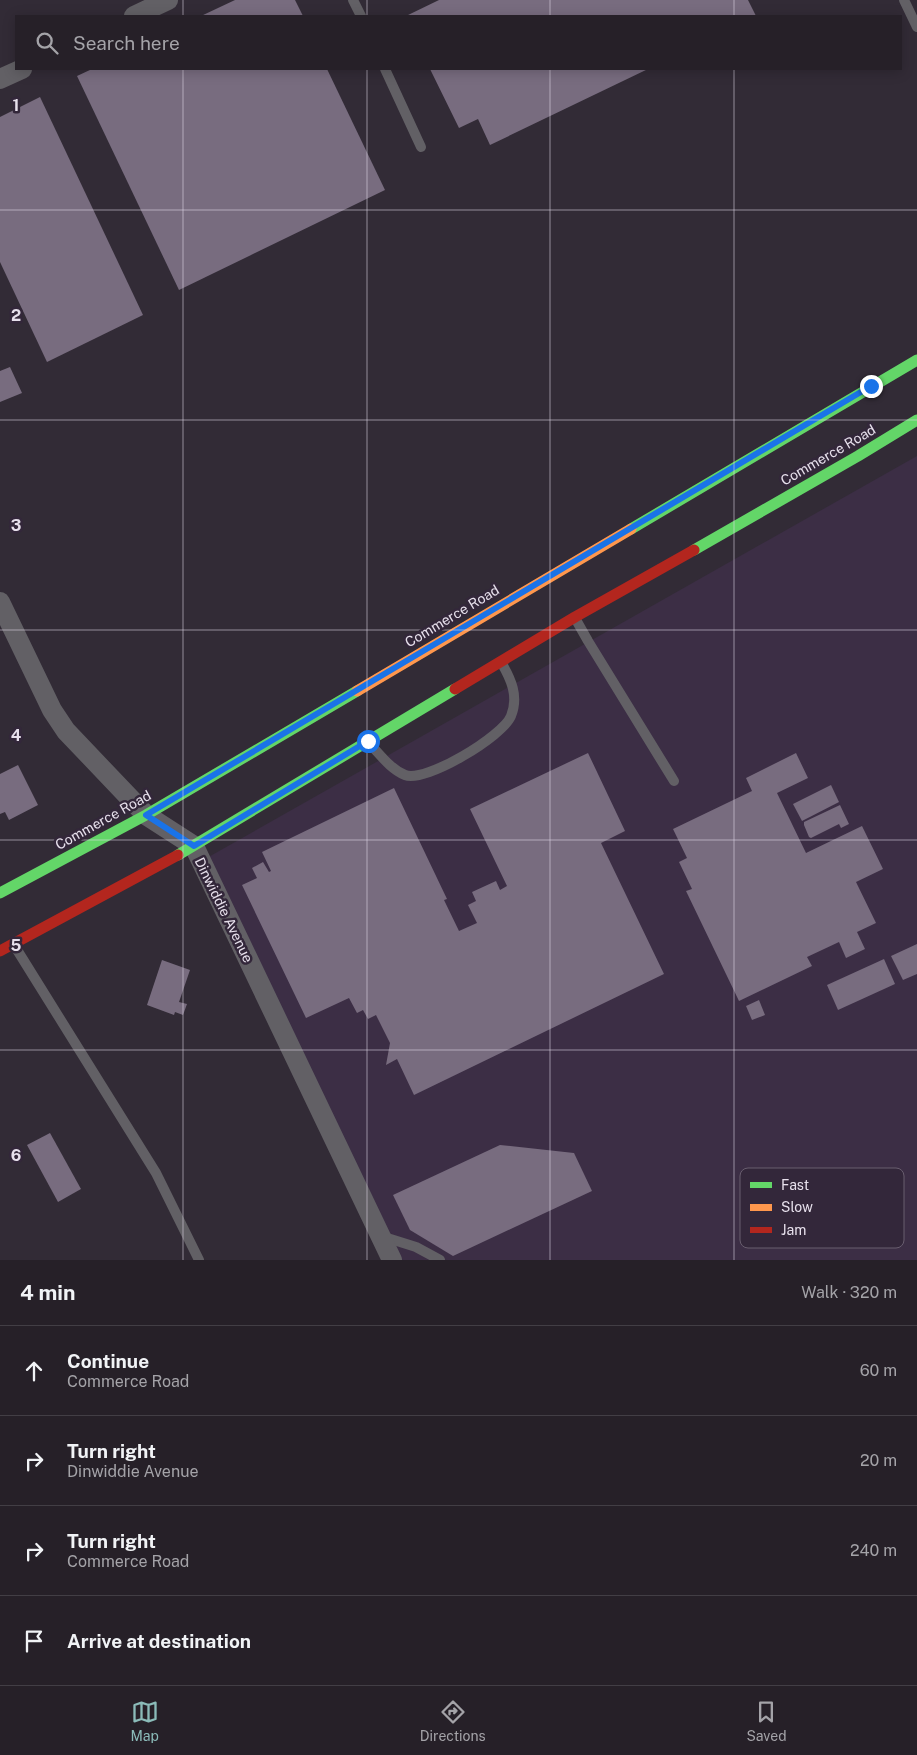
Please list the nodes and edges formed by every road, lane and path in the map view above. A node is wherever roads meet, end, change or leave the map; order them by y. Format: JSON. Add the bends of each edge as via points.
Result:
{"nodes":[{"id":1,"x":168,"y":0,"type":"edge"},
{"id":2,"x":353,"y":0,"type":"edge"},
{"id":3,"x":904,"y":0,"type":"edge"},
{"id":4,"x":136,"y":15,"type":"edge"},
{"id":5,"x":360,"y":15,"type":"edge"},
{"id":6,"x":917,"y":27,"type":"edge"},
{"id":7,"x":20,"y":70,"type":"edge"},
{"id":8,"x":385,"y":70,"type":"edge"},
{"id":9,"x":0,"y":79,"type":"edge"},
{"id":10,"x":421,"y":147,"type":"dead end"},
{"id":11,"x":917,"y":360,"type":"edge"},
{"id":12,"x":917,"y":420,"type":"edge"},
{"id":13,"x":0,"y":602,"type":"edge"},
{"id":14,"x":575,"y":617,"type":"junction"},
{"id":15,"x":500,"y":661,"type":"junction"},
{"id":16,"x":368,"y":741,"type":"junction"},
{"id":17,"x":674,"y":781,"type":"dead end"},
{"id":18,"x":146,"y":815,"type":"junction"},
{"id":19,"x":194,"y":846,"type":"junction"},
{"id":20,"x":0,"y":893,"type":"edge"},
{"id":21,"x":13,"y":944,"type":"junction"},
{"id":22,"x":0,"y":951,"type":"edge"},
{"id":23,"x":381,"y":1236,"type":"junction"},
{"id":24,"x":199,"y":1260,"type":"edge"},
{"id":25,"x":392,"y":1260,"type":"edge"},
{"id":26,"x":440,"y":1260,"type":"edge"}],
"edges":[{"from":1,"to":4,"type":"street"},
{"from":2,"to":5,"type":"lane"},
{"from":3,"to":6,"type":"lane"},
{"from":7,"to":9,"type":"street"},
{"from":8,"to":10,"type":"lane"},
{"from":11,"to":18,"type":"main road","name":"Commerce Road"},
{"from":12,"to":14,"type":"main road","name":"Commerce Road"},
{"from":13,"to":18,"type":"street","name":"Dinwiddie Avenue","via":[[58,720]]},
{"from":14,"to":15,"type":"main road","name":"Commerce Road"},
{"from":14,"to":17,"type":"lane"},
{"from":15,"to":16,"type":"main road","name":"Commerce Road"},
{"from":15,"to":16,"type":"lane","via":[[514,690],[511,716],[504,728],[453,762],[420,775],[406,776],[387,763]]},
{"from":16,"to":19,"type":"main road","name":"Commerce Road"},
{"from":18,"to":19,"type":"street","name":"Dinwiddie Avenue"},
{"from":18,"to":20,"type":"main road","name":"Commerce Road"},
{"from":19,"to":21,"type":"main road","name":"Commerce Road"},
{"from":19,"to":23,"type":"street","name":"Dinwiddie Avenue"},
{"from":21,"to":22,"type":"main road","name":"Commerce Road"},
{"from":21,"to":24,"type":"lane","via":[[156,1172]]},
{"from":23,"to":25,"type":"street","name":"Dinwiddie Avenue"},
{"from":23,"to":26,"type":"lane","via":[[416,1247]]}]}
